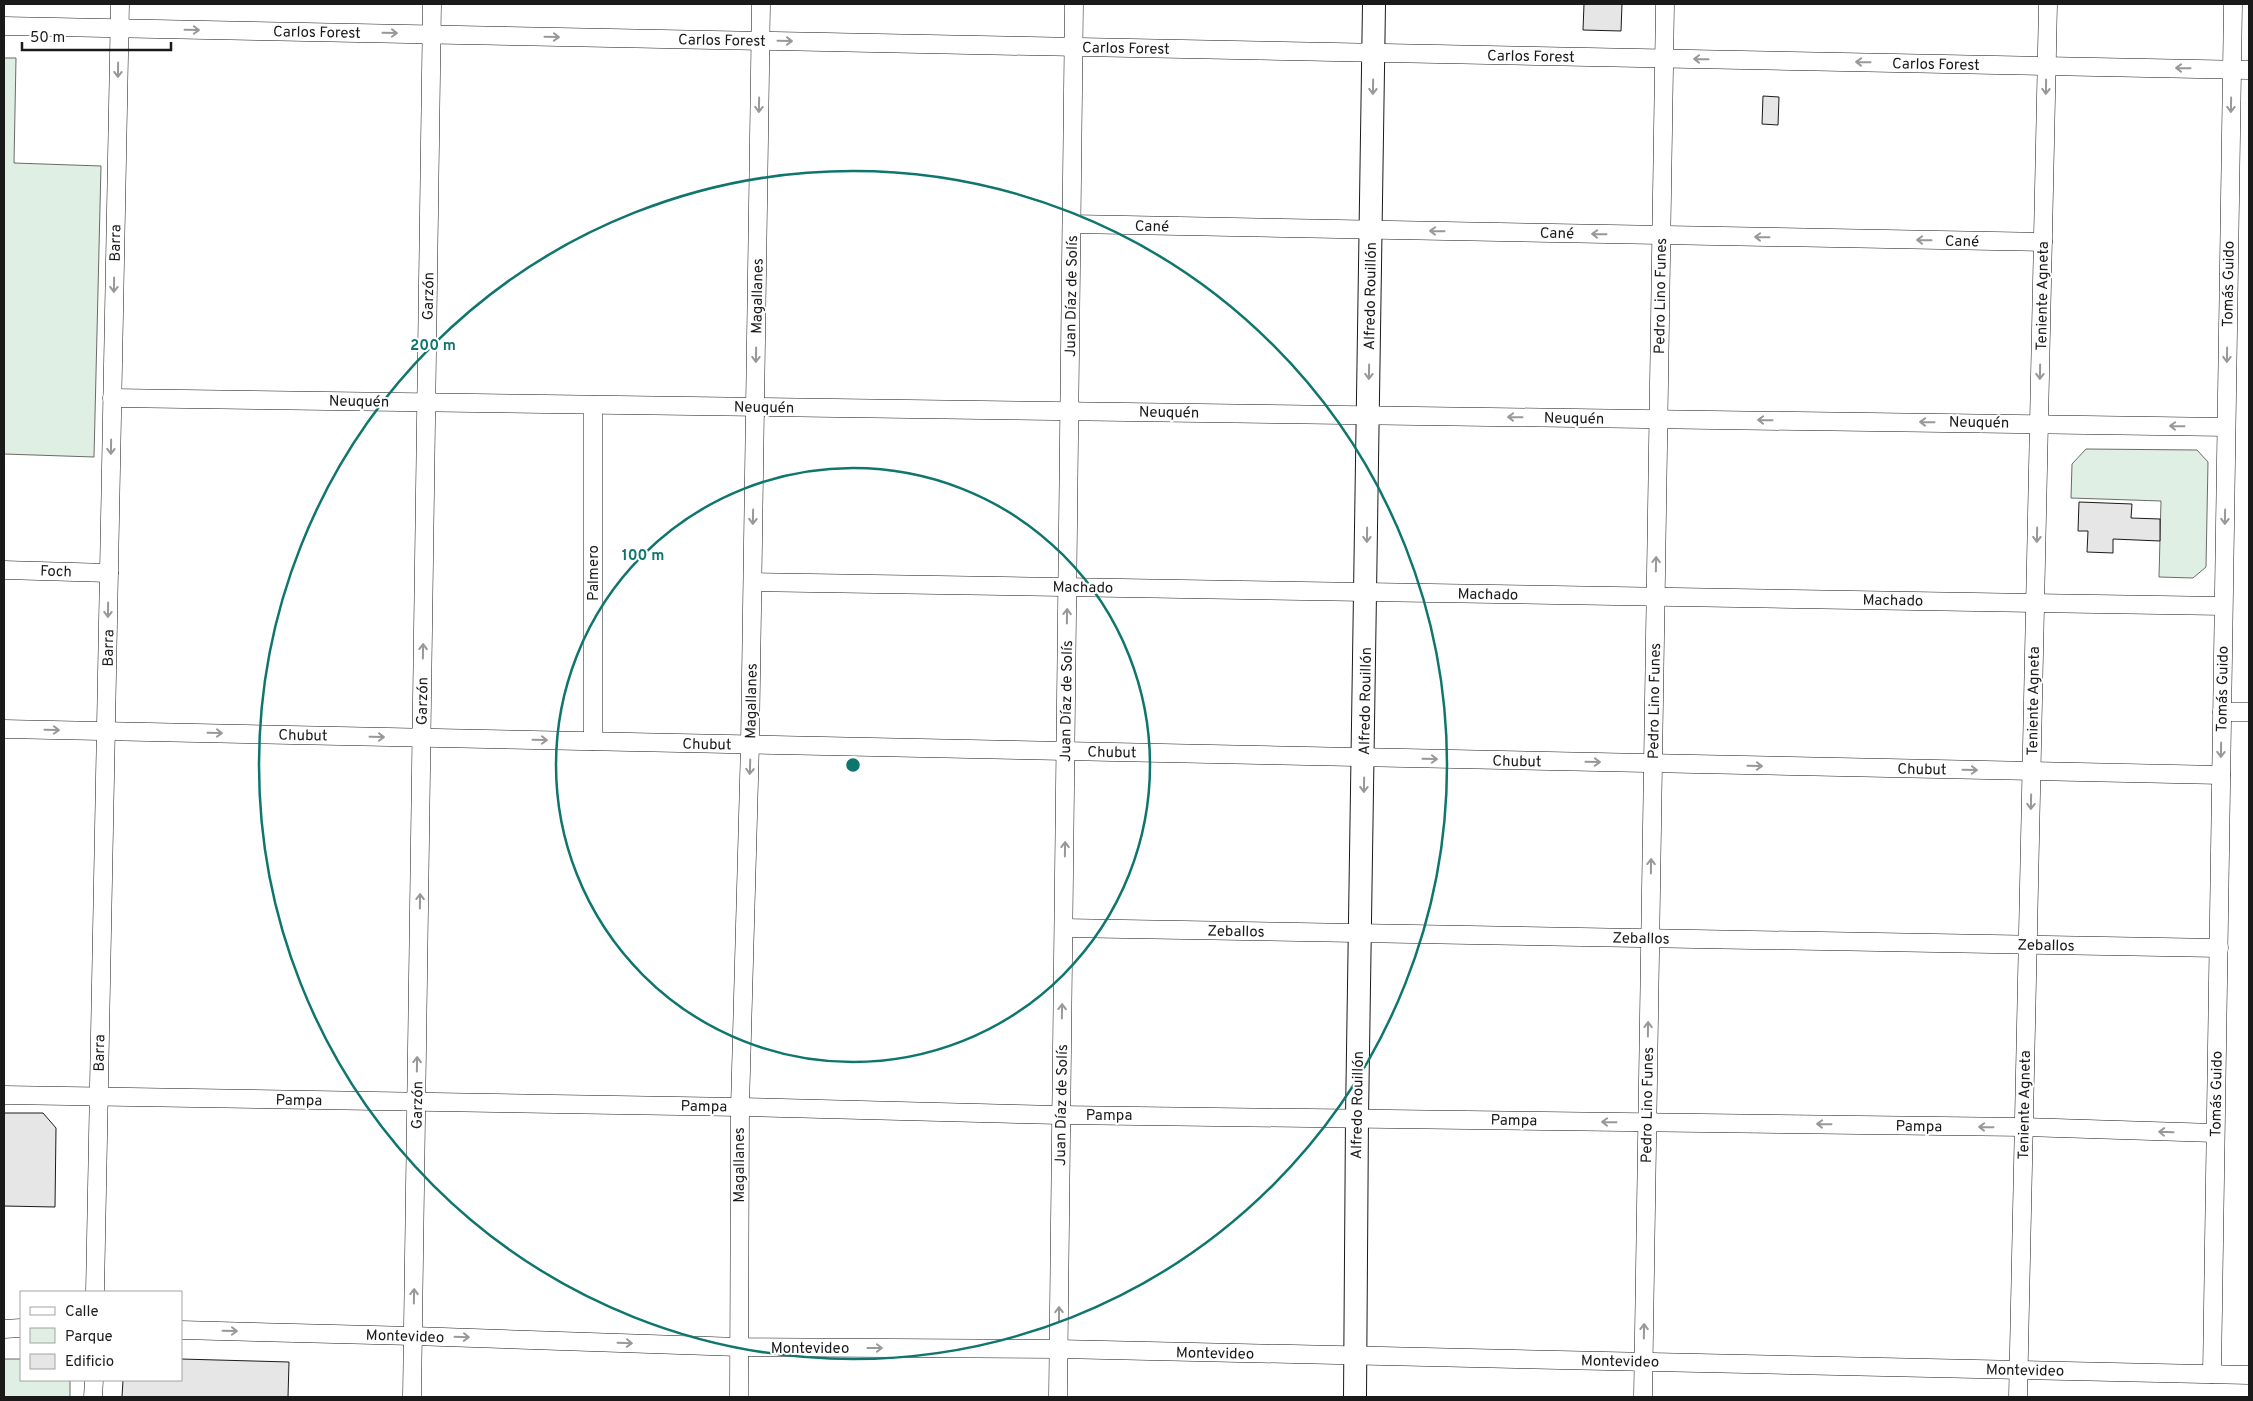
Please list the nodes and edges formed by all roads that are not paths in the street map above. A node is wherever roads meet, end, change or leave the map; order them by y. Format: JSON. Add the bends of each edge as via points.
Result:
{"nodes":[{"id":1,"x":120,"y":4,"type":"edge"},
{"id":2,"x":432,"y":4,"type":"edge"},
{"id":3,"x":761,"y":4,"type":"edge"},
{"id":4,"x":1074,"y":4,"type":"edge"},
{"id":5,"x":1374,"y":4,"type":"edge"},
{"id":6,"x":1665,"y":4,"type":"edge"},
{"id":7,"x":2048,"y":4,"type":"edge"},
{"id":8,"x":2232,"y":4,"type":"edge"},
{"id":9,"x":4,"y":26,"type":"edge"},
{"id":10,"x":119,"y":28,"type":"junction"},
{"id":11,"x":432,"y":34,"type":"junction"},
{"id":12,"x":760,"y":41,"type":"junction"},
{"id":13,"x":1074,"y":47,"type":"junction"},
{"id":14,"x":1374,"y":53,"type":"junction"},
{"id":15,"x":1664,"y":58,"type":"junction"},
{"id":16,"x":2047,"y":66,"type":"junction"},
{"id":17,"x":2232,"y":69,"type":"junction"},
{"id":18,"x":2249,"y":70,"type":"edge"},
{"id":19,"x":1072,"y":224,"type":"junction"},
{"id":20,"x":1371,"y":230,"type":"junction"},
{"id":21,"x":1661,"y":235,"type":"junction"},
{"id":22,"x":2043,"y":242,"type":"junction"},
{"id":23,"x":112,"y":398,"type":"junction"},
{"id":24,"x":426,"y":402,"type":"junction"},
{"id":25,"x":593,"y":404,"type":"junction"},
{"id":26,"x":755,"y":407,"type":"junction"},
{"id":27,"x":1070,"y":411,"type":"junction"},
{"id":28,"x":1368,"y":415,"type":"junction"},
{"id":29,"x":1658,"y":419,"type":"junction"},
{"id":30,"x":2039,"y":423,"type":"junction"},
{"id":31,"x":2226,"y":427,"type":"junction"},
{"id":32,"x":4,"y":570,"type":"edge"},
{"id":33,"x":109,"y":573,"type":"junction"},
{"id":34,"x":752,"y":582,"type":"junction"},
{"id":35,"x":1068,"y":587,"type":"junction"},
{"id":36,"x":1366,"y":592,"type":"junction"},
{"id":37,"x":1656,"y":597,"type":"junction"},
{"id":38,"x":2035,"y":602,"type":"junction"},
{"id":39,"x":2224,"y":606,"type":"junction"},
{"id":40,"x":2222,"y":712,"type":"junction"},
{"id":41,"x":2249,"y":712,"type":"edge"},
{"id":42,"x":4,"y":729,"type":"edge"},
{"id":43,"x":106,"y":731,"type":"junction"},
{"id":44,"x":422,"y":738,"type":"junction"},
{"id":45,"x":593,"y":741,"type":"junction"},
{"id":46,"x":750,"y":744,"type":"junction"},
{"id":47,"x":1066,"y":751,"type":"junction"},
{"id":48,"x":1364,"y":758,"type":"junction"},
{"id":49,"x":1653,"y":763,"type":"junction"},
{"id":50,"x":2032,"y":771,"type":"junction"},
{"id":51,"x":2221,"y":775,"type":"junction"},
{"id":52,"x":1064,"y":928,"type":"junction"},
{"id":53,"x":1361,"y":933,"type":"junction"},
{"id":54,"x":1650,"y":938,"type":"junction"},
{"id":55,"x":2028,"y":945,"type":"junction"},
{"id":56,"x":2219,"y":948,"type":"junction"},
{"id":57,"x":4,"y":1095,"type":"edge"},
{"id":58,"x":98,"y":1097,"type":"junction"},
{"id":59,"x":417,"y":1102,"type":"junction"},
{"id":60,"x":740,"y":1107,"type":"junction"},
{"id":61,"x":1060,"y":1115,"type":"junction"},
{"id":62,"x":1357,"y":1117,"type":"junction"},
{"id":63,"x":1646,"y":1122,"type":"junction"},
{"id":64,"x":2023,"y":1127,"type":"junction"},
{"id":65,"x":2215,"y":1133,"type":"junction"},
{"id":66,"x":95,"y":1291,"type":"edge"},
{"id":67,"x":4,"y":1328,"type":"edge"},
{"id":68,"x":20,"y":1328,"type":"edge"},
{"id":69,"x":182,"y":1330,"type":"edge"},
{"id":70,"x":413,"y":1336,"type":"junction"},
{"id":71,"x":738,"y":1347,"type":"junction"},
{"id":72,"x":1059,"y":1349,"type":"junction"},
{"id":73,"x":1355,"y":1356,"type":"junction"},
{"id":74,"x":1643,"y":1362,"type":"junction"},
{"id":75,"x":2019,"y":1370,"type":"junction"},
{"id":76,"x":2212,"y":1374,"type":"junction"},
{"id":77,"x":2249,"y":1374,"type":"edge"},
{"id":78,"x":94,"y":1381,"type":"edge"},
{"id":79,"x":94,"y":1397,"type":"edge"},
{"id":80,"x":412,"y":1397,"type":"edge"},
{"id":81,"x":739,"y":1397,"type":"edge"},
{"id":82,"x":1058,"y":1397,"type":"edge"},
{"id":83,"x":1354,"y":1397,"type":"edge"},
{"id":84,"x":1643,"y":1397,"type":"edge"},
{"id":85,"x":2018,"y":1397,"type":"edge"}],
"edges":[{"from":1,"to":10,"type":"street","name":"Barra"},
{"from":2,"to":11,"type":"street","name":"Garzón"},
{"from":3,"to":12,"type":"street","name":"Magallanes"},
{"from":4,"to":13,"type":"street","name":"Juan Díaz de Solís"},
{"from":5,"to":14,"type":"street","name":"Alfredo Rouillón"},
{"from":6,"to":15,"type":"street","name":"Pedro Lino Funes"},
{"from":7,"to":16,"type":"street","name":"Teniente Agneta"},
{"from":8,"to":17,"type":"street","name":"Tomás Guido"},
{"from":9,"to":10,"type":"street","name":"Carlos Forest"},
{"from":10,"to":11,"type":"street","name":"Carlos Forest","one_way":true},
{"from":10,"to":23,"type":"street","name":"Barra","one_way":true},
{"from":11,"to":12,"type":"street","name":"Carlos Forest","one_way":true},
{"from":11,"to":24,"type":"street","name":"Garzón"},
{"from":12,"to":13,"type":"street","name":"Carlos Forest","one_way":true},
{"from":12,"to":26,"type":"street","name":"Magallanes","one_way":true},
{"from":13,"to":14,"type":"street","name":"Carlos Forest"},
{"from":13,"to":19,"type":"street","name":"Juan Díaz de Solís"},
{"from":14,"to":15,"type":"street","name":"Carlos Forest"},
{"from":14,"to":20,"type":"street","name":"Alfredo Rouillón","one_way":true},
{"from":16,"to":15,"type":"street","name":"Carlos Forest","one_way":true},
{"from":15,"to":21,"type":"street","name":"Pedro Lino Funes"},
{"from":17,"to":16,"type":"street","name":"Carlos Forest","one_way":true},
{"from":16,"to":22,"type":"street","name":"Teniente Agneta","one_way":true},
{"from":17,"to":18,"type":"street","name":"Carlos Forest"},
{"from":17,"to":31,"type":"street","name":"Tomás Guido","one_way":true},
{"from":19,"to":20,"type":"street","name":"Cané"},
{"from":19,"to":27,"type":"street","name":"Juan Díaz de Solís"},
{"from":21,"to":20,"type":"street","name":"Cané","one_way":true},
{"from":20,"to":28,"type":"street","name":"Alfredo Rouillón","one_way":true},
{"from":22,"to":21,"type":"street","name":"Cané","one_way":true},
{"from":21,"to":29,"type":"street","name":"Pedro Lino Funes"},
{"from":22,"to":30,"type":"street","name":"Teniente Agneta","one_way":true},
{"from":23,"to":24,"type":"street","name":"Neuquén"},
{"from":23,"to":33,"type":"street","name":"Barra","one_way":true},
{"from":24,"to":25,"type":"street","name":"Neuquén"},
{"from":44,"to":24,"type":"street","name":"Garzón","one_way":true},
{"from":25,"to":26,"type":"street","name":"Neuquén"},
{"from":25,"to":45,"type":"street","name":"Palmero"},
{"from":26,"to":27,"type":"street","name":"Neuquén"},
{"from":26,"to":34,"type":"street","name":"Magallanes","one_way":true},
{"from":27,"to":28,"type":"street","name":"Neuquén"},
{"from":27,"to":35,"type":"street","name":"Juan Díaz de Solís"},
{"from":29,"to":28,"type":"street","name":"Neuquén","one_way":true},
{"from":28,"to":36,"type":"street","name":"Alfredo Rouillón","one_way":true},
{"from":30,"to":29,"type":"street","name":"Neuquén","one_way":true},
{"from":37,"to":29,"type":"street","name":"Pedro Lino Funes","one_way":true},
{"from":31,"to":30,"type":"street","name":"Neuquén","one_way":true},
{"from":30,"to":38,"type":"street","name":"Teniente Agneta","one_way":true},
{"from":31,"to":39,"type":"street","name":"Tomás Guido","one_way":true},
{"from":32,"to":33,"type":"street","name":"Foch"},
{"from":33,"to":43,"type":"street","name":"Barra","one_way":true},
{"from":34,"to":35,"type":"street","name":"Machado"},
{"from":34,"to":46,"type":"street","name":"Magallanes"},
{"from":35,"to":36,"type":"street","name":"Machado"},
{"from":47,"to":35,"type":"street","name":"Juan Díaz de Solís","one_way":true},
{"from":36,"to":37,"type":"street","name":"Machado"},
{"from":36,"to":48,"type":"street","name":"Alfredo Rouillón"},
{"from":37,"to":38,"type":"street","name":"Machado"},
{"from":37,"to":49,"type":"street","name":"Pedro Lino Funes"},
{"from":38,"to":39,"type":"street","name":"Machado"},
{"from":38,"to":50,"type":"street","name":"Teniente Agneta"},
{"from":39,"to":40,"type":"street","name":"Tomás Guido"},
{"from":40,"to":41,"type":"street"},
{"from":40,"to":51,"type":"street","name":"Tomás Guido","one_way":true},
{"from":42,"to":43,"type":"street","name":"Chubut","one_way":true},
{"from":43,"to":44,"type":"street","name":"Chubut","one_way":true},
{"from":43,"to":58,"type":"street","name":"Barra"},
{"from":44,"to":45,"type":"street","name":"Chubut","one_way":true},
{"from":59,"to":44,"type":"street","name":"Garzón","one_way":true},
{"from":45,"to":46,"type":"street","name":"Chubut"},
{"from":46,"to":47,"type":"street","name":"Chubut"},
{"from":46,"to":60,"type":"street","name":"Magallanes","one_way":true},
{"from":47,"to":48,"type":"street","name":"Chubut"},
{"from":52,"to":47,"type":"street","name":"Juan Díaz de Solís","one_way":true},
{"from":48,"to":49,"type":"street","name":"Chubut","one_way":true},
{"from":48,"to":53,"type":"street","name":"Alfredo Rouillón","one_way":true},
{"from":49,"to":50,"type":"street","name":"Chubut","one_way":true},
{"from":54,"to":49,"type":"street","name":"Pedro Lino Funes","one_way":true},
{"from":50,"to":51,"type":"street","name":"Chubut"},
{"from":50,"to":55,"type":"street","name":"Teniente Agneta","one_way":true},
{"from":51,"to":56,"type":"street","name":"Tomás Guido"},
{"from":52,"to":53,"type":"street","name":"Zeballos"},
{"from":61,"to":52,"type":"street","name":"Juan Díaz de Solís","one_way":true},
{"from":53,"to":54,"type":"street","name":"Zeballos"},
{"from":53,"to":62,"type":"street","name":"Alfredo Rouillón"},
{"from":54,"to":55,"type":"street","name":"Zeballos"},
{"from":63,"to":54,"type":"street","name":"Pedro Lino Funes","one_way":true},
{"from":55,"to":56,"type":"street","name":"Zeballos"},
{"from":55,"to":64,"type":"street","name":"Teniente Agneta"},
{"from":56,"to":65,"type":"street","name":"Tomás Guido"},
{"from":57,"to":58,"type":"street","name":"Pampa"},
{"from":58,"to":59,"type":"street","name":"Pampa"},
{"from":58,"to":66,"type":"street","name":"Barra"},
{"from":59,"to":60,"type":"street","name":"Pampa"},
{"from":70,"to":59,"type":"street","name":"Garzón","one_way":true},
{"from":60,"to":61,"type":"street","name":"Pampa"},
{"from":60,"to":71,"type":"street","name":"Magallanes"},
{"from":61,"to":62,"type":"street","name":"Pampa"},
{"from":72,"to":61,"type":"street","name":"Juan Díaz de Solís","one_way":true},
{"from":63,"to":62,"type":"street","name":"Pampa","one_way":true},
{"from":62,"to":73,"type":"street","name":"Alfredo Rouillón"},
{"from":64,"to":63,"type":"street","name":"Pampa","one_way":true},
{"from":74,"to":63,"type":"street","name":"Pedro Lino Funes","one_way":true},
{"from":65,"to":64,"type":"street","name":"Pampa","one_way":true},
{"from":64,"to":75,"type":"street","name":"Teniente Agneta"},
{"from":65,"to":76,"type":"street","name":"Tomás Guido"},
{"from":67,"to":68,"type":"street"},
{"from":69,"to":70,"type":"street","name":"Montevideo","one_way":true},
{"from":70,"to":71,"type":"street","name":"Montevideo","one_way":true},
{"from":70,"to":80,"type":"street","name":"Garzón"},
{"from":71,"to":72,"type":"street","name":"Montevideo","one_way":true},
{"from":71,"to":81,"type":"street","name":"Magallanes"},
{"from":72,"to":73,"type":"street","name":"Montevideo"},
{"from":72,"to":82,"type":"street","name":"Juan Díaz de Solís"},
{"from":73,"to":74,"type":"street","name":"Montevideo"},
{"from":73,"to":83,"type":"street","name":"Alfredo Rouillón"},
{"from":74,"to":75,"type":"street","name":"Montevideo"},
{"from":74,"to":84,"type":"street","name":"Pedro Lino Funes"},
{"from":75,"to":76,"type":"street","name":"Montevideo"},
{"from":75,"to":85,"type":"street","name":"Teniente Agneta"},
{"from":76,"to":77,"type":"street","name":"Montevideo"},
{"from":78,"to":79,"type":"street"}]}
